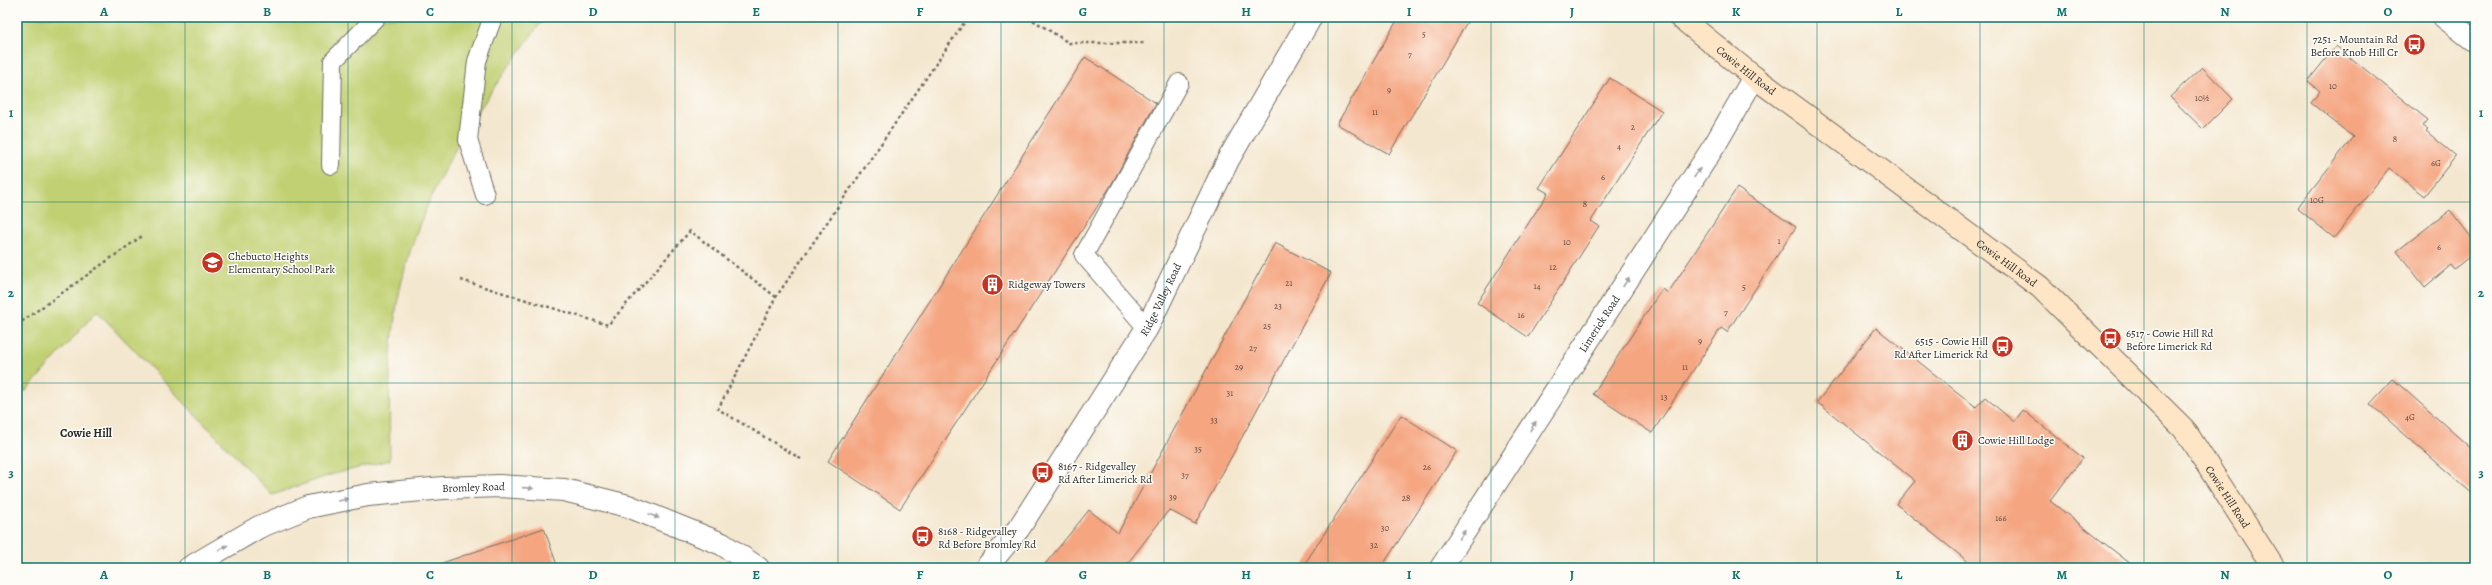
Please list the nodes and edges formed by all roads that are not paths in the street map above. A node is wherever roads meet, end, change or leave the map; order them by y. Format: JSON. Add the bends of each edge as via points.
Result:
{"nodes":[{"id":1,"x":376,"y":17,"type":"edge"},
{"id":2,"x":493,"y":17,"type":"edge"},
{"id":3,"x":1311,"y":17,"type":"edge"},
{"id":4,"x":1680,"y":17,"type":"edge"},
{"id":5,"x":2444,"y":17,"type":"edge"},
{"id":6,"x":2475,"y":41,"type":"edge"},
{"id":7,"x":1754,"y":77,"type":"junction"},
{"id":8,"x":1179,"y":83,"type":"dead end"},
{"id":9,"x":331,"y":165,"type":"dead end"},
{"id":10,"x":485,"y":195,"type":"dead end"},
{"id":11,"x":1147,"y":328,"type":"junction"},
{"id":12,"x":189,"y":568,"type":"edge"},
{"id":13,"x":758,"y":568,"type":"edge"},
{"id":14,"x":986,"y":568,"type":"edge"},
{"id":15,"x":1441,"y":568,"type":"edge"},
{"id":16,"x":2274,"y":568,"type":"edge"}],
"edges":[{"from":1,"to":9,"type":"lane","via":[[333,61]]},
{"from":2,"to":10,"type":"lane","via":[[477,61],[468,140]]},
{"from":3,"to":11,"type":"street","name":"Ridge Valley Road","via":[[1228,160]]},
{"from":4,"to":7,"type":"street","name":"Cowie Hill Road"},
{"from":5,"to":6,"type":"street"},
{"from":15,"to":7,"type":"street","name":"Limerick Road","one_way":true,"via":[[1716,143]]},
{"from":7,"to":16,"type":"street","name":"Cowie Hill Road","via":[[2040,287],[2184,429]]},
{"from":8,"to":11,"type":"lane","via":[[1084,255]]},
{"from":11,"to":14,"type":"street","name":"Ridge Valley Road","via":[[1019,528]]},
{"from":12,"to":13,"type":"street","name":"Bromley Road","one_way":true,"via":[[259,528],[308,507],[368,495],[500,486],[564,490],[628,506],[722,544]]}]}
